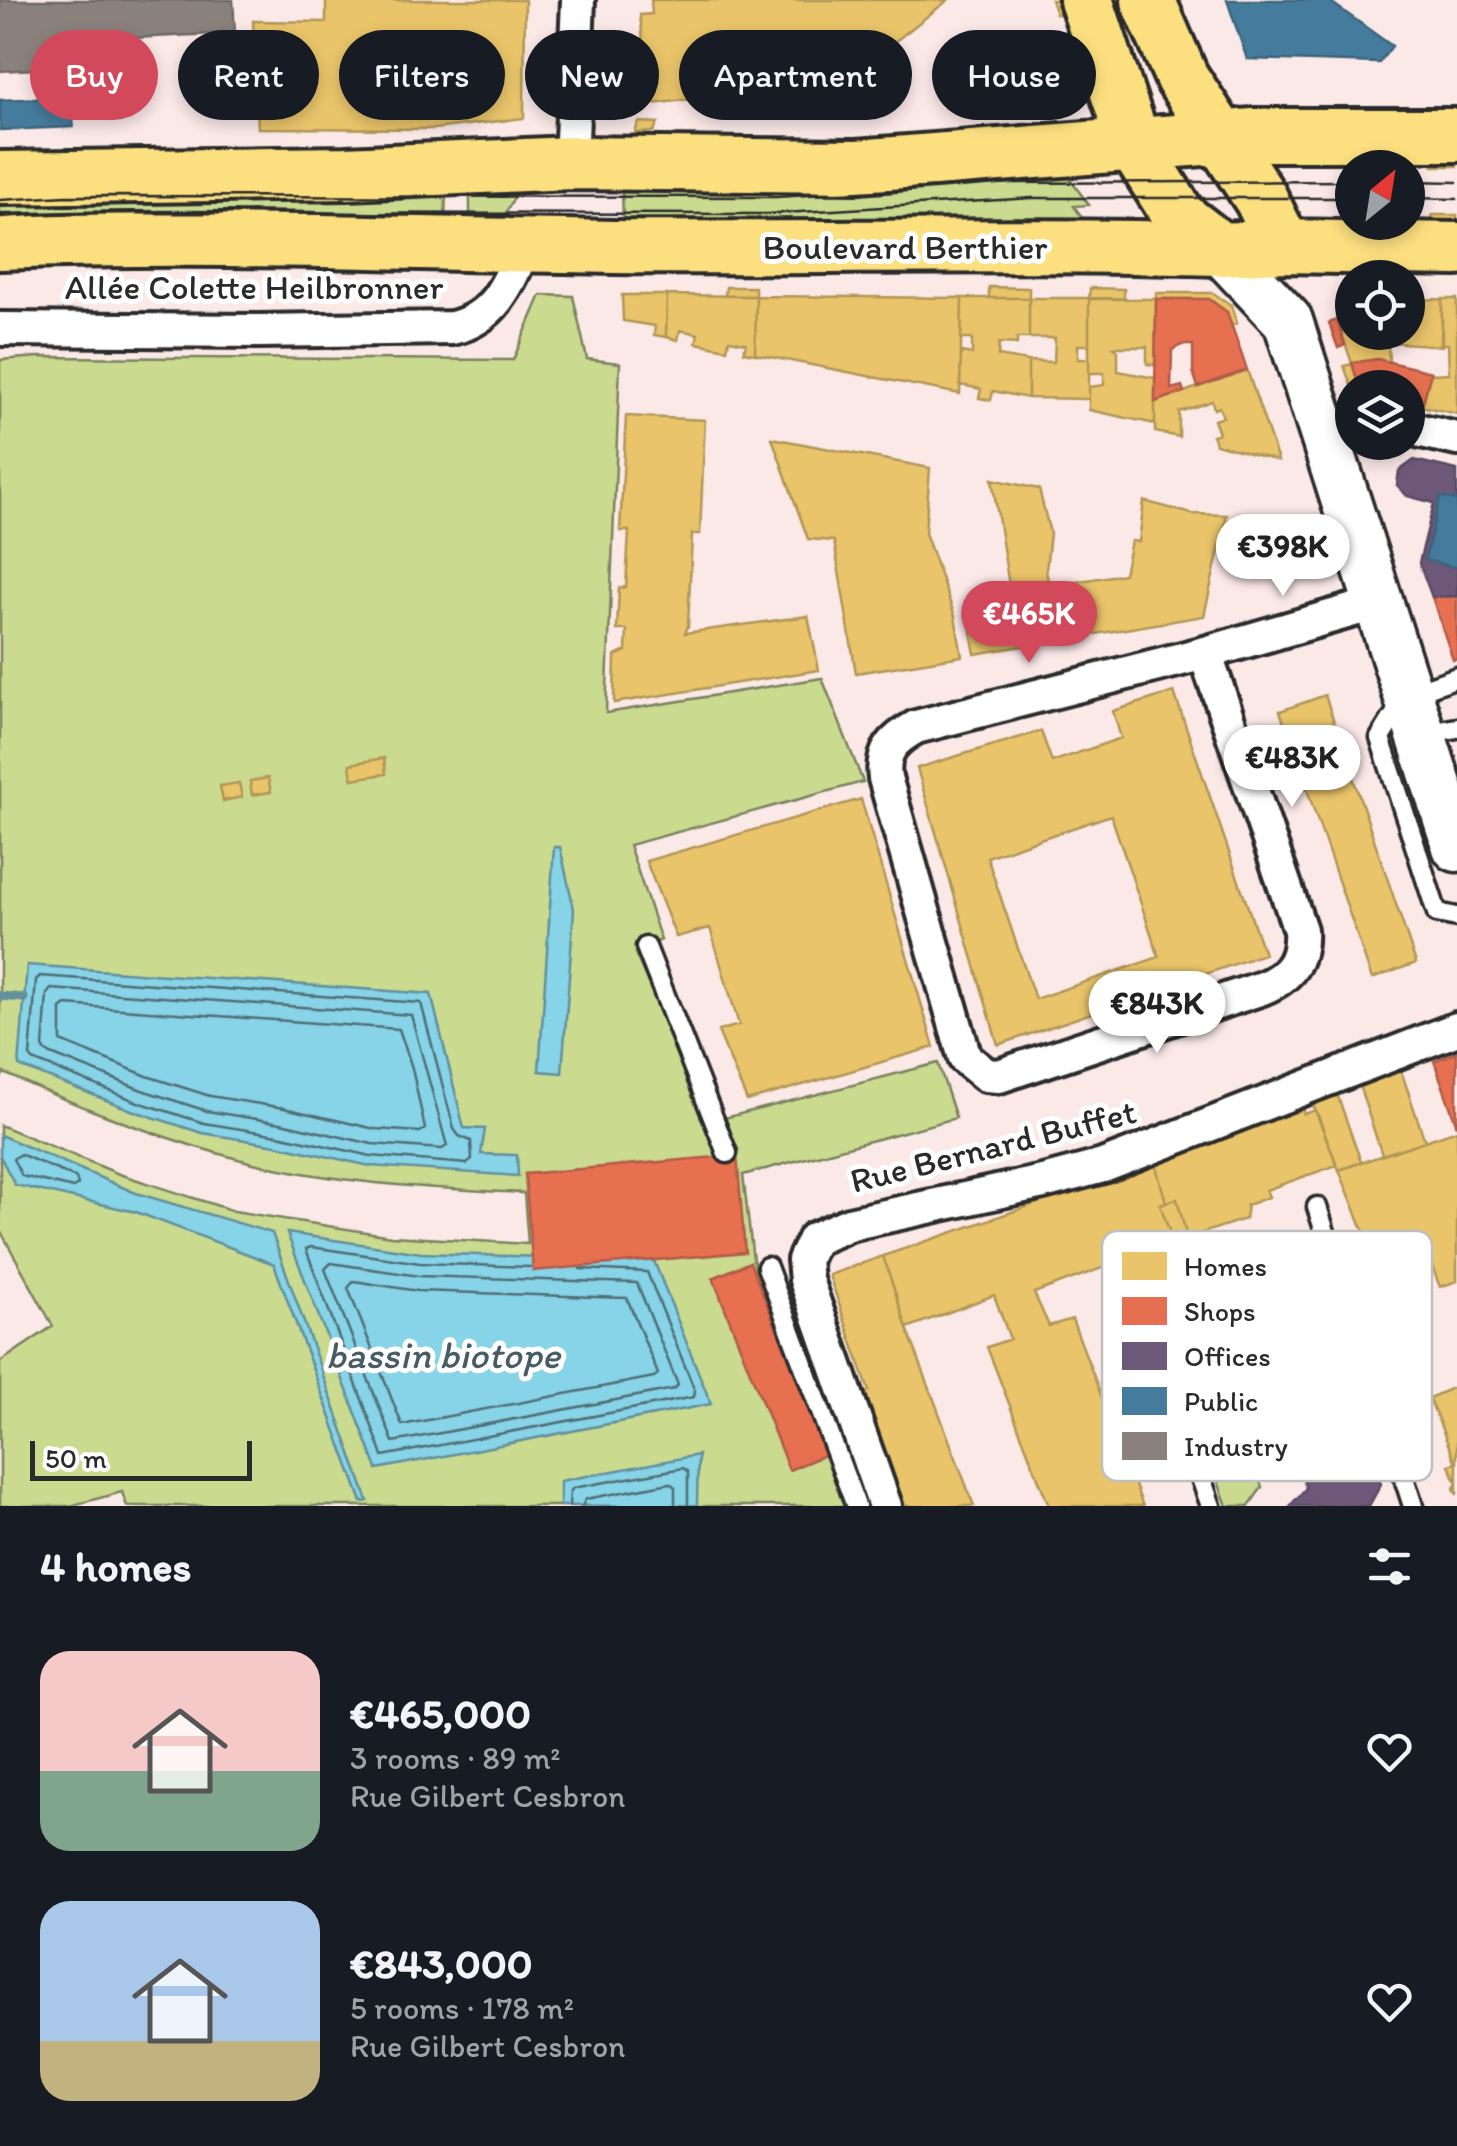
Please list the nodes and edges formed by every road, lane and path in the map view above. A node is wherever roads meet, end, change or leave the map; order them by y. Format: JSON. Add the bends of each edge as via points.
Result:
{"nodes":[{"id":1,"x":578,"y":0,"type":"edge"},
{"id":2,"x":1086,"y":0,"type":"edge"},
{"id":3,"x":1148,"y":0,"type":"edge"},
{"id":4,"x":1457,"y":135,"type":"edge"},
{"id":5,"x":1221,"y":138,"type":"junction"},
{"id":6,"x":1134,"y":146,"type":"junction"},
{"id":7,"x":570,"y":163,"type":"junction"},
{"id":8,"x":0,"y":178,"type":"edge"},
{"id":9,"x":0,"y":243,"type":"edge"},
{"id":10,"x":525,"y":245,"type":"junction"},
{"id":11,"x":1284,"y":246,"type":"junction"},
{"id":12,"x":1220,"y":249,"type":"junction"},
{"id":13,"x":1457,"y":249,"type":"edge"},
{"id":14,"x":1288,"y":321,"type":"junction"},
{"id":15,"x":0,"y":328,"type":"edge"},
{"id":16,"x":1335,"y":416,"type":"edge"},
{"id":17,"x":1425,"y":432,"type":"edge"},
{"id":18,"x":1457,"y":440,"type":"edge"},
{"id":19,"x":1346,"y":460,"type":"edge"},
{"id":20,"x":1378,"y":604,"type":"junction"},
{"id":21,"x":1206,"y":653,"type":"junction"},
{"id":22,"x":1457,"y":677,"type":"edge"},
{"id":23,"x":1428,"y":719,"type":"edge"},
{"id":24,"x":1457,"y":847,"type":"edge"},
{"id":25,"x":1457,"y":918,"type":"edge"},
{"id":26,"x":646,"y":947,"type":"dead end"},
{"id":27,"x":1457,"y":1029,"type":"edge"},
{"id":28,"x":727,"y":1153,"type":"dead end"},
{"id":29,"x":1317,"y":1206,"type":"dead end"},
{"id":30,"x":1325,"y":1231,"type":"edge"},
{"id":31,"x":768,"y":1267,"type":"dead end"},
{"id":32,"x":1202,"y":1481,"type":"edge"},
{"id":33,"x":1405,"y":1481,"type":"edge"},
{"id":34,"x":856,"y":1506,"type":"edge"},
{"id":35,"x":885,"y":1506,"type":"edge"},
{"id":36,"x":1211,"y":1506,"type":"edge"},
{"id":37,"x":1413,"y":1506,"type":"edge"}],
"edges":[{"from":1,"to":7,"type":"street"},
{"from":2,"to":6,"type":"main road"},
{"from":3,"to":5,"type":"main road","via":[[1182,78]]},
{"from":4,"to":5,"type":"main road"},
{"from":5,"to":6,"type":"main road"},
{"from":5,"to":11,"type":"main road"},
{"from":6,"to":7,"type":"main road","via":[[857,166]]},
{"from":6,"to":12,"type":"main road","via":[[1180,218]]},
{"from":7,"to":8,"type":"main road"},
{"from":7,"to":10,"type":"main road"},
{"from":9,"to":10,"type":"main road","name":"Boulevard Berthier","via":[[332,239]]},
{"from":10,"to":12,"type":"main road","name":"Boulevard Berthier"},
{"from":10,"to":15,"type":"street","name":"Allée Colette Heilbronner","via":[[491,309],[452,328]]},
{"from":11,"to":12,"type":"main road","name":"Boulevard Berthier"},
{"from":11,"to":13,"type":"main road","name":"Boulevard Berthier"},
{"from":11,"to":14,"type":"main road","via":[[1292,297]]},
{"from":12,"to":14,"type":"main road"},
{"from":14,"to":16,"type":"main road"},
{"from":17,"to":18,"type":"street"},
{"from":19,"to":20,"type":"main road"},
{"from":20,"to":21,"type":"street"},
{"from":20,"to":23,"type":"main road"},
{"from":21,"to":21,"type":"street","via":[[916,728],[889,747],[885,778],[965,1058],[986,1075],[1262,988],[1294,966],[1300,930]]},
{"from":22,"to":23,"type":"lane"},
{"from":23,"to":24,"type":"main road"},
{"from":23,"to":25,"type":"lane","via":[[1380,738],[1437,914]]},
{"from":26,"to":28,"type":"lane"},
{"from":27,"to":35,"type":"street","name":"Rue Bernard Buffet","via":[[1103,1166],[849,1224],[814,1239],[804,1260],[806,1280]]},
{"from":29,"to":30,"type":"lane"},
{"from":31,"to":34,"type":"lane"},
{"from":32,"to":36,"type":"lane"},
{"from":33,"to":37,"type":"lane"}]}
